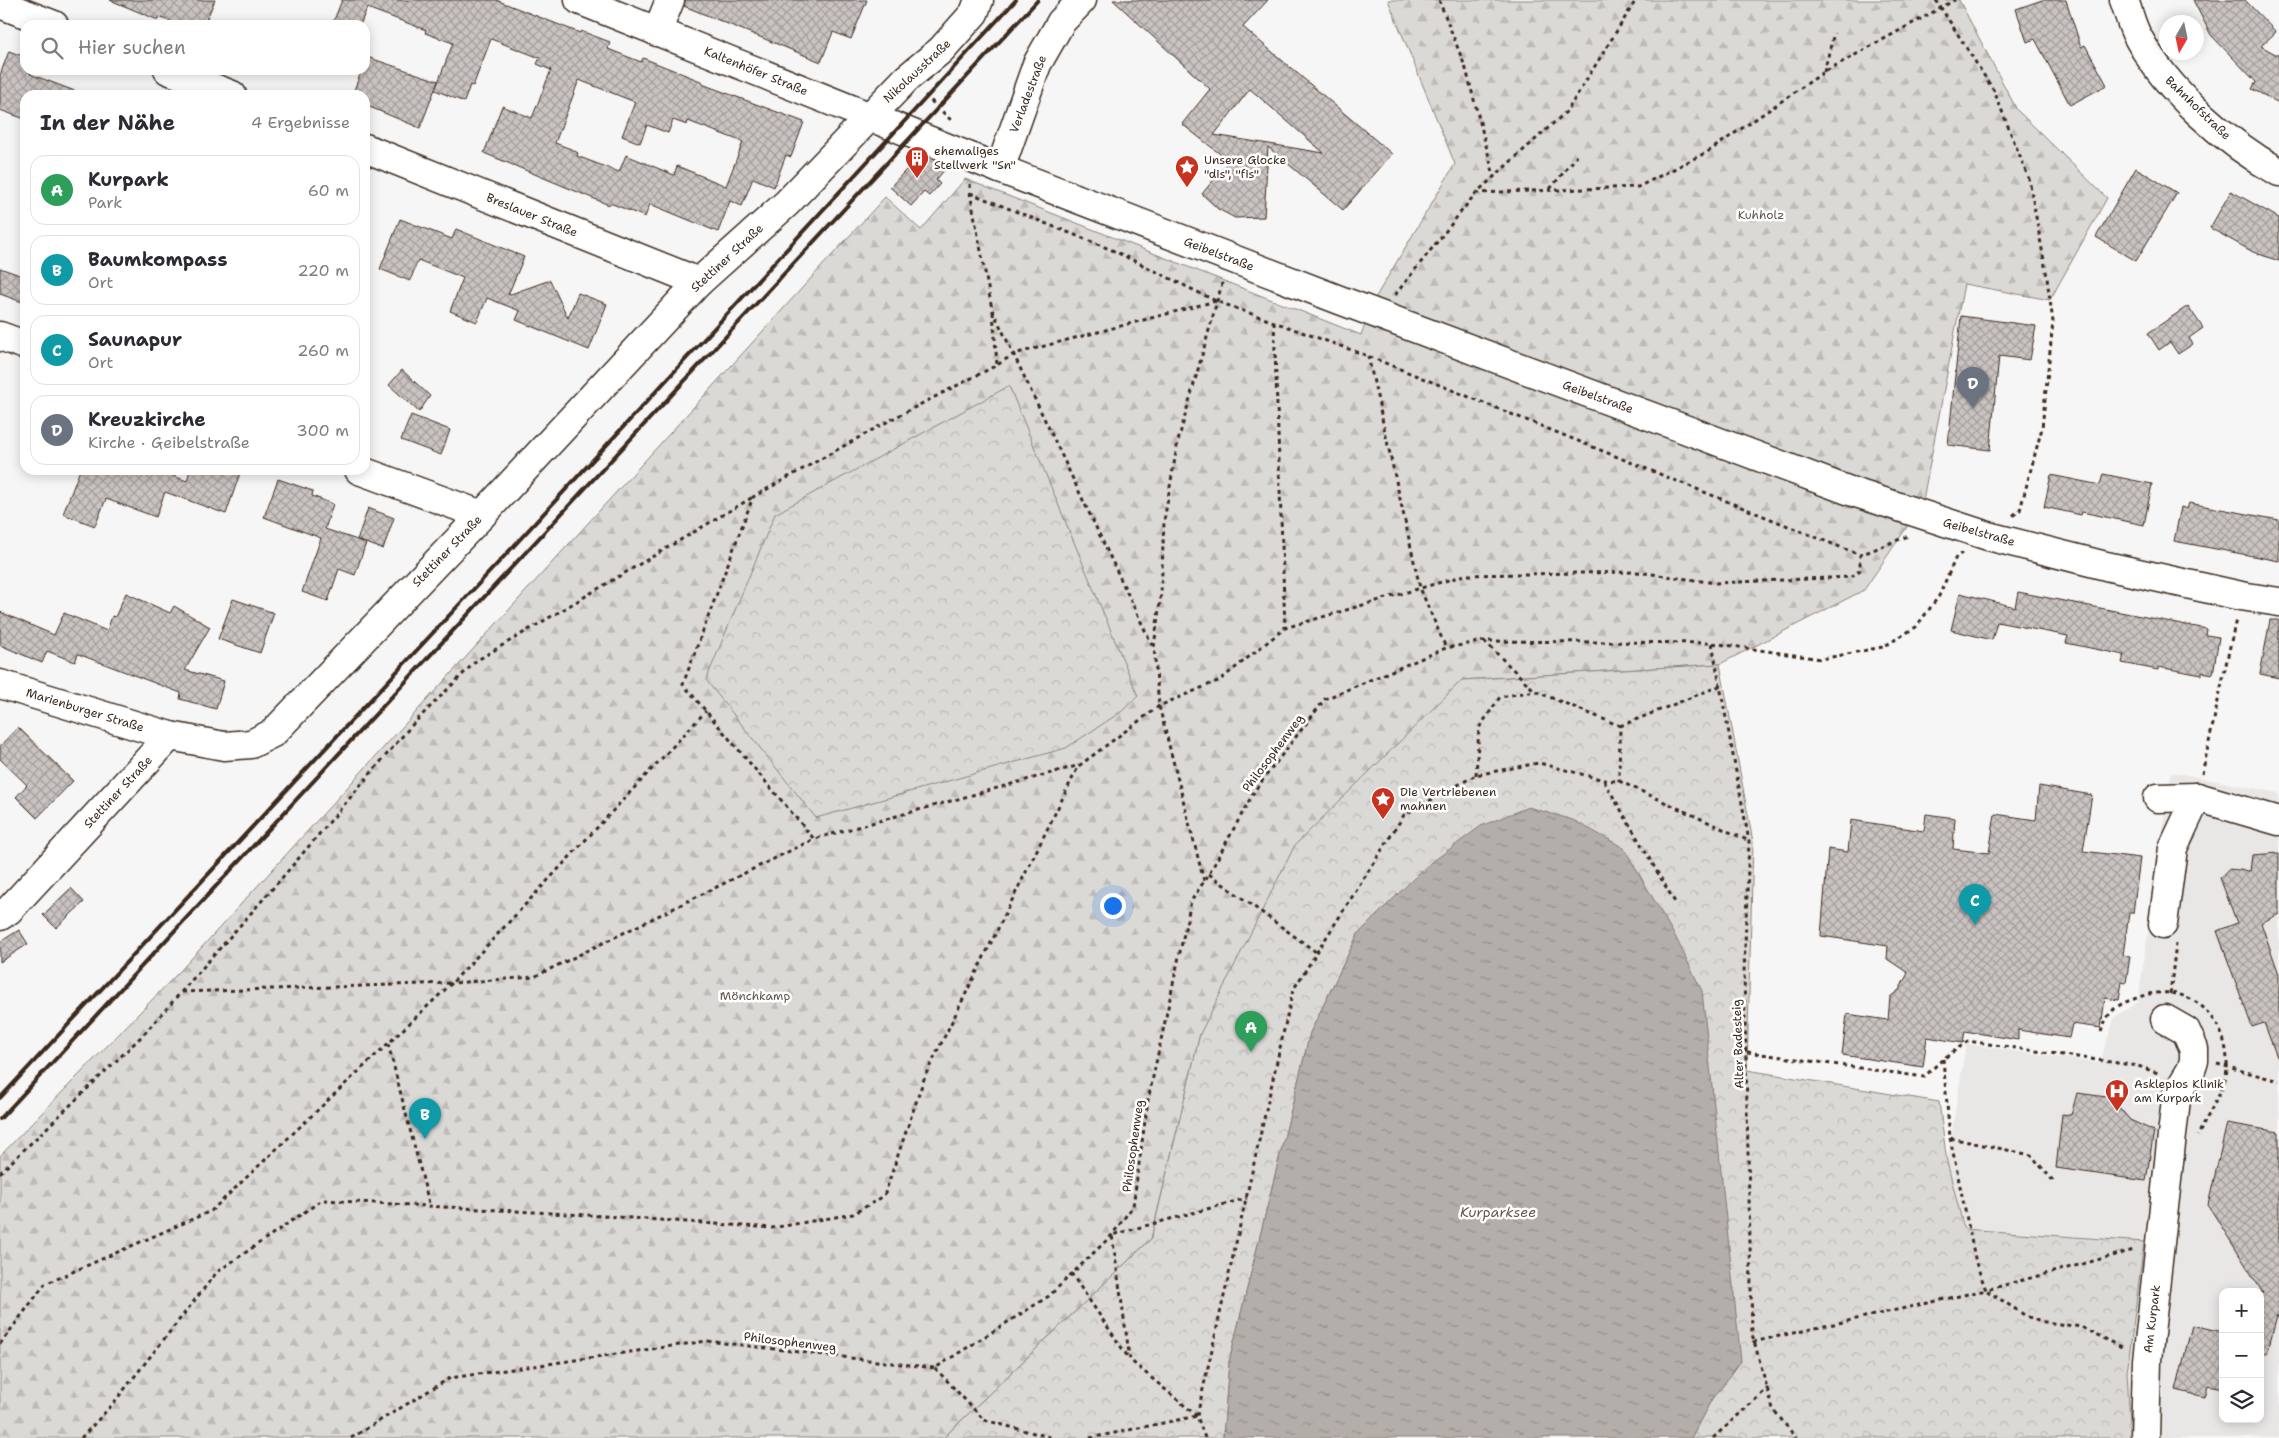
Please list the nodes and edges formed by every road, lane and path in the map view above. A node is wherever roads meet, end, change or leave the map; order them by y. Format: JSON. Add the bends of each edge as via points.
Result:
{"nodes":[{"id":1,"x":580,"y":0,"type":"edge"},
{"id":2,"x":670,"y":0,"type":"edge"},
{"id":3,"x":980,"y":0,"type":"edge"},
{"id":4,"x":1082,"y":0,"type":"edge"},
{"id":5,"x":1439,"y":0,"type":"edge"},
{"id":6,"x":1636,"y":0,"type":"edge"},
{"id":7,"x":1936,"y":0,"type":"edge"},
{"id":8,"x":1955,"y":0,"type":"edge"},
{"id":9,"x":2124,"y":0,"type":"edge"},
{"id":10,"x":0,"y":4,"type":"edge"},
{"id":11,"x":1940,"y":10,"type":"junction"},
{"id":12,"x":41,"y":20,"type":"edge"},
{"id":13,"x":657,"y":32,"type":"junction"},
{"id":14,"x":1834,"y":33,"type":"dead end"},
{"id":15,"x":1824,"y":72,"type":"junction"},
{"id":16,"x":181,"y":75,"type":"edge"},
{"id":17,"x":907,"y":78,"type":"junction"},
{"id":18,"x":219,"y":90,"type":"edge"},
{"id":19,"x":870,"y":116,"type":"junction"},
{"id":20,"x":955,"y":124,"type":"dead end"},
{"id":21,"x":932,"y":141,"type":"joint"},
{"id":22,"x":370,"y":150,"type":"edge"},
{"id":23,"x":1577,"y":156,"type":"dead end"},
{"id":24,"x":1000,"y":169,"type":"junction"},
{"id":25,"x":2279,"y":172,"type":"edge"},
{"id":26,"x":1494,"y":176,"type":"junction"},
{"id":27,"x":970,"y":177,"type":"dead end"},
{"id":28,"x":1550,"y":190,"type":"junction"},
{"id":29,"x":970,"y":193,"type":"junction"},
{"id":30,"x":1476,"y":193,"type":"junction"},
{"id":31,"x":1231,"y":258,"type":"junction"},
{"id":32,"x":699,"y":282,"type":"junction"},
{"id":33,"x":1216,"y":301,"type":"junction"},
{"id":34,"x":992,"y":309,"type":"junction"},
{"id":35,"x":1379,"y":315,"type":"junction"},
{"id":36,"x":1274,"y":322,"type":"junction"},
{"id":37,"x":0,"y":336,"type":"edge"},
{"id":38,"x":20,"y":343,"type":"edge"},
{"id":39,"x":1014,"y":354,"type":"junction"},
{"id":40,"x":1368,"y":356,"type":"junction"},
{"id":41,"x":997,"y":365,"type":"junction"},
{"id":42,"x":370,"y":474,"type":"edge"},
{"id":43,"x":753,"y":497,"type":"junction"},
{"id":44,"x":482,"y":515,"type":"junction"},
{"id":45,"x":1944,"y":523,"type":"junction"},
{"id":46,"x":1988,"y":536,"type":"junction"},
{"id":47,"x":1860,"y":555,"type":"junction"},
{"id":48,"x":1420,"y":588,"type":"junction"},
{"id":49,"x":2241,"y":596,"type":"junction"},
{"id":50,"x":2279,"y":602,"type":"edge"},
{"id":51,"x":1285,"y":628,"type":"junction"},
{"id":52,"x":1484,"y":641,"type":"junction"},
{"id":53,"x":1712,"y":642,"type":"junction"},
{"id":54,"x":1154,"y":647,"type":"junction"},
{"id":55,"x":1446,"y":648,"type":"junction"},
{"id":56,"x":0,"y":684,"type":"edge"},
{"id":57,"x":1722,"y":685,"type":"junction"},
{"id":58,"x":1535,"y":691,"type":"junction"},
{"id":59,"x":1159,"y":706,"type":"junction"},
{"id":60,"x":706,"y":711,"type":"junction"},
{"id":61,"x":1620,"y":726,"type":"junction"},
{"id":62,"x":170,"y":736,"type":"junction"},
{"id":63,"x":1080,"y":765,"type":"junction"},
{"id":64,"x":1476,"y":775,"type":"junction"},
{"id":65,"x":1604,"y":780,"type":"junction"},
{"id":66,"x":1619,"y":781,"type":"junction"},
{"id":67,"x":2197,"y":797,"type":"junction"},
{"id":68,"x":2158,"y":798,"type":"dead end"},
{"id":69,"x":2279,"y":822,"type":"edge"},
{"id":70,"x":814,"y":839,"type":"junction"},
{"id":71,"x":1749,"y":841,"type":"junction"},
{"id":72,"x":1208,"y":874,"type":"junction"},
{"id":73,"x":1204,"y":881,"type":"junction"},
{"id":74,"x":1676,"y":904,"type":"dead end"},
{"id":75,"x":3,"y":910,"type":"edge"},
{"id":76,"x":2164,"y":924,"type":"joint"},
{"id":77,"x":1316,"y":952,"type":"junction"},
{"id":78,"x":452,"y":983,"type":"junction"},
{"id":79,"x":182,"y":992,"type":"junction"},
{"id":80,"x":2167,"y":1009,"type":"joint"},
{"id":81,"x":388,"y":1044,"type":"junction"},
{"id":82,"x":1747,"y":1052,"type":"junction"},
{"id":83,"x":1944,"y":1059,"type":"junction"},
{"id":84,"x":2218,"y":1064,"type":"dead end"},
{"id":85,"x":2183,"y":1081,"type":"junction"},
{"id":86,"x":2279,"y":1081,"type":"edge"},
{"id":87,"x":1950,"y":1138,"type":"junction"},
{"id":88,"x":0,"y":1173,"type":"edge"},
{"id":89,"x":2055,"y":1184,"type":"dead end"},
{"id":90,"x":1247,"y":1198,"type":"junction"},
{"id":91,"x":430,"y":1207,"type":"junction"},
{"id":92,"x":1112,"y":1235,"type":"junction"},
{"id":93,"x":2161,"y":1242,"type":"junction"},
{"id":94,"x":1071,"y":1273,"type":"junction"},
{"id":95,"x":1986,"y":1290,"type":"junction"},
{"id":96,"x":1753,"y":1342,"type":"junction"},
{"id":97,"x":0,"y":1344,"type":"edge"},
{"id":98,"x":1130,"y":1360,"type":"junction"},
{"id":99,"x":2147,"y":1360,"type":"junction"},
{"id":100,"x":935,"y":1368,"type":"junction"},
{"id":101,"x":1768,"y":1388,"type":"junction"},
{"id":102,"x":1197,"y":1416,"type":"junction"},
{"id":103,"x":82,"y":1438,"type":"edge"},
{"id":104,"x":351,"y":1438,"type":"edge"},
{"id":105,"x":1053,"y":1438,"type":"edge"},
{"id":106,"x":1090,"y":1438,"type":"edge"},
{"id":107,"x":1205,"y":1438,"type":"edge"},
{"id":108,"x":1713,"y":1438,"type":"edge"},
{"id":109,"x":1796,"y":1438,"type":"edge"},
{"id":110,"x":2145,"y":1438,"type":"edge"}],
"edges":[{"from":1,"to":13,"type":"street","name":"Kaltenhöfer Straße"},
{"from":2,"to":13,"type":"street"},
{"from":3,"to":17,"type":"street","name":"Nikolausstraße","via":[[974,13],[941,50]]},
{"from":4,"to":24,"type":"street","name":"Verladestraße","via":[[1061,22],[1037,64]]},
{"from":5,"to":26,"type":"path","via":[[1466,69]]},
{"from":6,"to":26,"type":"path","via":[[1568,111]]},
{"from":7,"to":11,"type":"path","name":"Philosophenweg"},
{"from":8,"to":11,"type":"path"},
{"from":9,"to":25,"type":"street","name":"Bahnhofstraße","via":[[2138,39],[2167,80],[2231,140]]},
{"from":10,"to":12,"type":"street"},
{"from":11,"to":15,"type":"path"},
{"from":11,"to":46,"type":"path","name":"Philosophenweg","via":[[1994,91],[2030,179],[2053,322],[2042,428],[2020,510]]},
{"from":13,"to":19,"type":"street","name":"Kaltenhöfer Straße"},
{"from":14,"to":15,"type":"path"},
{"from":15,"to":28,"type":"path","via":[[1709,151],[1638,187]]},
{"from":16,"to":18,"type":"street"},
{"from":17,"to":19,"type":"street","name":"Nikolausstraße"},
{"from":17,"to":20,"type":"path"},
{"from":19,"to":21,"type":"street","name":"Kaltenhöfer Straße"},
{"from":19,"to":32,"type":"street","name":"Stettiner Straße","via":[[787,203]]},
{"from":21,"to":24,"type":"street","name":"Geibelstraße"},
{"from":22,"to":32,"type":"street","name":"Breslauer Straße"},
{"from":23,"to":28,"type":"path"},
{"from":24,"to":31,"type":"street","name":"Geibelstraße"},
{"from":26,"to":30,"type":"path"},
{"from":27,"to":29,"type":"path"},
{"from":28,"to":30,"type":"path"},
{"from":29,"to":33,"type":"path","via":[[1112,250]]},
{"from":29,"to":34,"type":"path"},
{"from":30,"to":35,"type":"path"},
{"from":31,"to":33,"type":"path"},
{"from":31,"to":35,"type":"street","name":"Geibelstraße"},
{"from":32,"to":44,"type":"street","name":"Stettiner Straße"},
{"from":33,"to":36,"type":"path"},
{"from":33,"to":39,"type":"path"},
{"from":33,"to":54,"type":"path","via":[[1177,450],[1164,521],[1161,594]]},
{"from":34,"to":39,"type":"path"},
{"from":34,"to":41,"type":"path"},
{"from":35,"to":45,"type":"street","name":"Geibelstraße","via":[[1850,492]]},
{"from":36,"to":40,"type":"path"},
{"from":36,"to":51,"type":"path"},
{"from":37,"to":38,"type":"street"},
{"from":39,"to":41,"type":"path"},
{"from":39,"to":54,"type":"path"},
{"from":40,"to":47,"type":"path"},
{"from":40,"to":48,"type":"path"},
{"from":41,"to":43,"type":"path","via":[[892,418]]},
{"from":42,"to":44,"type":"street"},
{"from":43,"to":60,"type":"path","via":[[683,684]]},
{"from":43,"to":79,"type":"path","via":[[476,661],[412,726]]},
{"from":44,"to":62,"type":"street","name":"Stettiner Straße","via":[[273,733],[251,744],[224,746]]},
{"from":45,"to":46,"type":"street","name":"Geibelstraße"},
{"from":45,"to":47,"type":"path"},
{"from":46,"to":49,"type":"street","name":"Geibelstraße"},
{"from":46,"to":53,"type":"path","name":"Philosophenweg","via":[[1956,557],[1939,596],[1916,627],[1883,647],[1821,659]]},
{"from":47,"to":48,"type":"path","via":[[1860,570],[1852,577],[1716,583],[1638,572],[1465,575]]},
{"from":48,"to":51,"type":"path"},
{"from":48,"to":55,"type":"path"},
{"from":49,"to":50,"type":"street","name":"Geibelstraße"},
{"from":49,"to":67,"type":"path"},
{"from":51,"to":59,"type":"path","via":[[1220,680]]},
{"from":52,"to":53,"type":"path","name":"Philosophenweg"},
{"from":52,"to":55,"type":"path","name":"Philosophenweg"},
{"from":52,"to":58,"type":"path"},
{"from":53,"to":57,"type":"path","name":"Alter Badesteig"},
{"from":54,"to":59,"type":"path"},
{"from":55,"to":72,"type":"path","name":"Philosophenweg","via":[[1325,700],[1255,790]]},
{"from":56,"to":62,"type":"street","name":"Marienburger Straße"},
{"from":57,"to":61,"type":"path"},
{"from":57,"to":71,"type":"path","name":"Alter Badesteig"},
{"from":58,"to":61,"type":"path"},
{"from":58,"to":64,"type":"path","via":[[1500,697],[1478,728]]},
{"from":59,"to":63,"type":"path"},
{"from":59,"to":73,"type":"path"},
{"from":60,"to":70,"type":"path"},
{"from":60,"to":78,"type":"path"},
{"from":61,"to":66,"type":"path"},
{"from":62,"to":75,"type":"street","name":"Stettiner Straße"},
{"from":63,"to":70,"type":"path"},
{"from":63,"to":91,"type":"path","via":[[924,1076],[884,1196],[853,1214],[772,1228]]},
{"from":64,"to":65,"type":"path","via":[[1539,763]]},
{"from":64,"to":77,"type":"path","via":[[1404,815]]},
{"from":65,"to":66,"type":"path"},
{"from":65,"to":74,"type":"path"},
{"from":66,"to":71,"type":"path"},
{"from":67,"to":68,"type":"street"},
{"from":67,"to":69,"type":"street"},
{"from":67,"to":76,"type":"street","via":[[2173,848]]},
{"from":70,"to":78,"type":"path","via":[[534,977]]},
{"from":71,"to":82,"type":"path","name":"Alter Badesteig","via":[[1744,972]]},
{"from":72,"to":73,"type":"path","name":"Philosophenweg"},
{"from":72,"to":77,"type":"path"},
{"from":73,"to":92,"type":"path","name":"Philosophenweg","via":[[1191,901],[1148,1100],[1133,1206]]},
{"from":76,"to":80,"type":"path","via":[[2178,927]]},
{"from":77,"to":90,"type":"path","via":[[1293,990]]},
{"from":78,"to":79,"type":"path"},
{"from":78,"to":81,"type":"path"},
{"from":79,"to":88,"type":"path","via":[[123,1055]]},
{"from":80,"to":85,"type":"street","name":"Am Kurpark","via":[[2191,1040],[2194,1061]]},
{"from":81,"to":91,"type":"path"},
{"from":81,"to":97,"type":"path","via":[[211,1211],[45,1284]]},
{"from":82,"to":83,"type":"path","via":[[1924,1077]]},
{"from":82,"to":96,"type":"path","name":"Alter Badesteig"},
{"from":83,"to":85,"type":"path","via":[[1968,1041],[2138,1066]]},
{"from":83,"to":87,"type":"path"},
{"from":84,"to":86,"type":"path"},
{"from":85,"to":93,"type":"street","name":"Am Kurpark","via":[[2177,1093]]},
{"from":87,"to":89,"type":"path","via":[[2031,1155]]},
{"from":87,"to":95,"type":"path","via":[[1976,1264]]},
{"from":90,"to":92,"type":"path"},
{"from":90,"to":102,"type":"path"},
{"from":91,"to":103,"type":"path","via":[[322,1200],[217,1272],[112,1406]]},
{"from":92,"to":94,"type":"path","name":"Philosophenweg"},
{"from":92,"to":98,"type":"path"},
{"from":93,"to":95,"type":"path"},
{"from":93,"to":99,"type":"street","name":"Am Kurpark"},
{"from":94,"to":98,"type":"path"},
{"from":94,"to":100,"type":"path","name":"Philosophenweg","via":[[1049,1296]]},
{"from":95,"to":96,"type":"path"},
{"from":95,"to":99,"type":"path","via":[[2026,1316],[2038,1321],[2081,1327]]},
{"from":96,"to":101,"type":"path","name":"Alter Badesteig"},
{"from":98,"to":102,"type":"path"},
{"from":99,"to":110,"type":"street","name":"Am Kurpark"},
{"from":100,"to":104,"type":"path","name":"Philosophenweg","via":[[707,1341],[450,1378]]},
{"from":100,"to":105,"type":"path","via":[[984,1420]]},
{"from":101,"to":108,"type":"path"},
{"from":101,"to":109,"type":"path","name":"Alter Badesteig","via":[[1773,1409]]},
{"from":102,"to":106,"type":"path"},
{"from":102,"to":107,"type":"path"}]}
